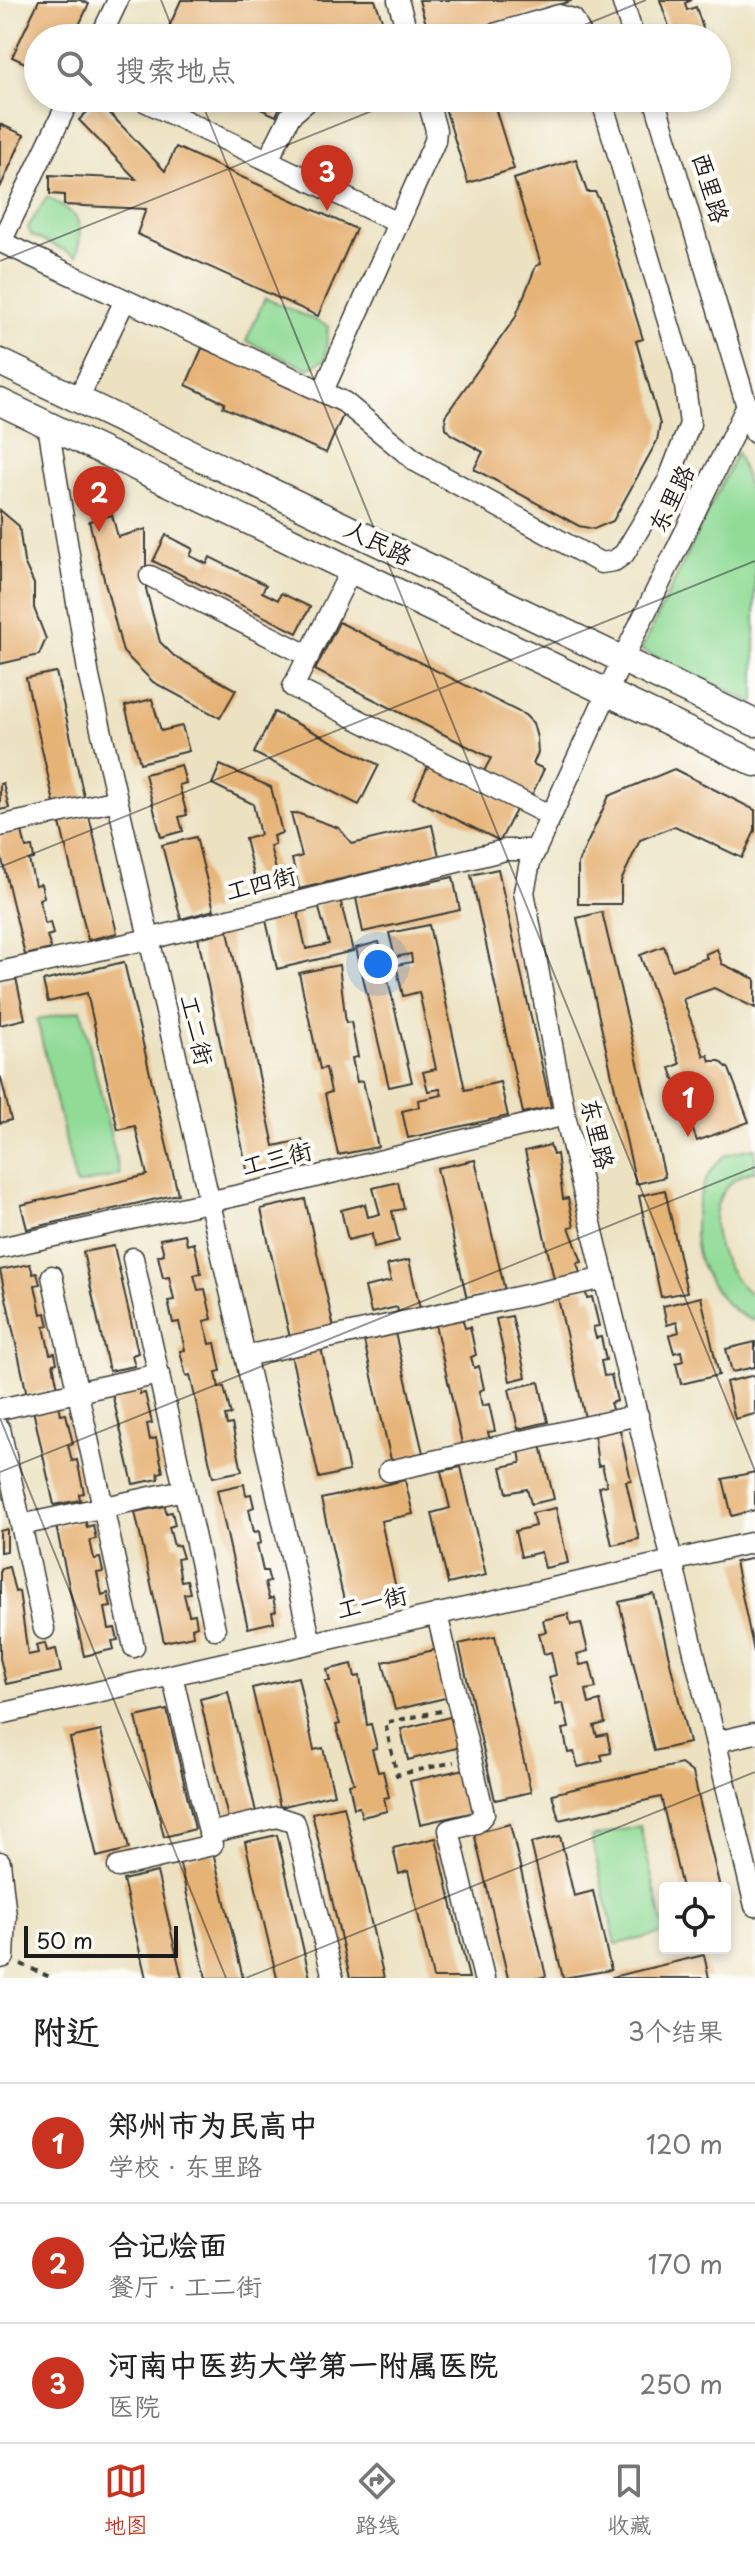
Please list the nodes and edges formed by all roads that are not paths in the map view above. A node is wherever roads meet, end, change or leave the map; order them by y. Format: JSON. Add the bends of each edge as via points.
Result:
{"nodes":[{"id":1,"x":118,"y":0,"type":"edge"},
{"id":2,"x":398,"y":0,"type":"edge"},
{"id":3,"x":622,"y":0,"type":"edge"},
{"id":4,"x":107,"y":24,"type":"edge"},
{"id":5,"x":405,"y":24,"type":"edge"},
{"id":6,"x":528,"y":24,"type":"edge"},
{"id":7,"x":576,"y":24,"type":"edge"},
{"id":8,"x":630,"y":24,"type":"edge"},
{"id":9,"x":63,"y":112,"type":"edge"},
{"id":10,"x":167,"y":112,"type":"edge"},
{"id":11,"x":295,"y":112,"type":"edge"},
{"id":12,"x":431,"y":112,"type":"edge"},
{"id":13,"x":605,"y":112,"type":"edge"},
{"id":14,"x":658,"y":112,"type":"edge"},
{"id":15,"x":268,"y":160,"type":"junction"},
{"id":16,"x":398,"y":223,"type":"junction"},
{"id":17,"x":125,"y":300,"type":"junction"},
{"id":18,"x":0,"y":362,"type":"edge"},
{"id":19,"x":323,"y":391,"type":"junction"},
{"id":20,"x":78,"y":399,"type":"junction"},
{"id":21,"x":0,"y":402,"type":"edge"},
{"id":22,"x":747,"y":406,"type":"junction"},
{"id":23,"x":48,"y":425,"type":"junction"},
{"id":24,"x":755,"y":433,"type":"edge"},
{"id":25,"x":351,"y":570,"type":"junction"},
{"id":26,"x":150,"y":576,"type":"dead end"},
{"id":27,"x":309,"y":656,"type":"junction"},
{"id":28,"x":622,"y":660,"type":"junction"},
{"id":29,"x":607,"y":693,"type":"junction"},
{"id":30,"x":755,"y":723,"type":"edge"},
{"id":31,"x":755,"y":763,"type":"edge"},
{"id":32,"x":117,"y":800,"type":"junction"},
{"id":33,"x":551,"y":816,"type":"junction"},
{"id":34,"x":0,"y":826,"type":"edge"},
{"id":35,"x":536,"y":850,"type":"junction"},
{"id":36,"x":149,"y":939,"type":"junction"},
{"id":37,"x":0,"y":972,"type":"edge"},
{"id":38,"x":565,"y":1115,"type":"junction"},
{"id":39,"x":209,"y":1202,"type":"junction"},
{"id":40,"x":0,"y":1248,"type":"edge"},
{"id":41,"x":133,"y":1258,"type":"dead end"},
{"id":42,"x":52,"y":1276,"type":"dead end"},
{"id":43,"x":605,"y":1278,"type":"junction"},
{"id":44,"x":245,"y":1356,"type":"junction"},
{"id":45,"x":159,"y":1374,"type":"junction"},
{"id":46,"x":78,"y":1392,"type":"junction"},
{"id":47,"x":0,"y":1409,"type":"edge"},
{"id":48,"x":638,"y":1415,"type":"junction"},
{"id":49,"x":0,"y":1429,"type":"edge"},
{"id":50,"x":389,"y":1471,"type":"dead end"},
{"id":51,"x":184,"y":1490,"type":"junction"},
{"id":52,"x":103,"y":1507,"type":"junction"},
{"id":53,"x":21,"y":1525,"type":"junction"},
{"id":54,"x":755,"y":1542,"type":"edge"},
{"id":55,"x":672,"y":1561,"type":"junction"},
{"id":56,"x":437,"y":1614,"type":"junction"},
{"id":57,"x":44,"y":1629,"type":"dead end"},
{"id":58,"x":215,"y":1629,"type":"dead end"},
{"id":59,"x":311,"y":1643,"type":"junction"},
{"id":60,"x":134,"y":1647,"type":"dead end"},
{"id":61,"x":172,"y":1675,"type":"junction"},
{"id":62,"x":0,"y":1714,"type":"edge"},
{"id":63,"x":755,"y":1733,"type":"edge"},
{"id":64,"x":716,"y":1742,"type":"junction"},
{"id":65,"x":209,"y":1833,"type":"junction"},
{"id":66,"x":0,"y":1862,"type":"edge"},
{"id":67,"x":118,"y":1867,"type":"dead end"},
{"id":68,"x":755,"y":1905,"type":"edge"},
{"id":69,"x":2,"y":1957,"type":"edge"},
{"id":70,"x":333,"y":1978,"type":"edge"},
{"id":71,"x":484,"y":1978,"type":"edge"}],
"edges":[{"from":1,"to":4,"type":"street"},
{"from":2,"to":5,"type":"street"},
{"from":3,"to":8,"type":"street"},
{"from":6,"to":7,"type":"street","via":[[559,15]]},
{"from":9,"to":17,"type":"street","via":[[1,242]]},
{"from":10,"to":15,"type":"street"},
{"from":11,"to":15,"type":"street"},
{"from":12,"to":16,"type":"street","via":[[435,141]]},
{"from":13,"to":19,"type":"street","via":[[683,371],[690,424],[668,481],[624,554],[601,563],[417,462],[376,425]]},
{"from":14,"to":22,"type":"street","name":"西里路"},
{"from":15,"to":16,"type":"street"},
{"from":16,"to":19,"type":"street"},
{"from":17,"to":19,"type":"street"},
{"from":17,"to":20,"type":"street"},
{"from":18,"to":20,"type":"main road","name":"人民路"},
{"from":20,"to":28,"type":"main road","name":"人民路"},
{"from":21,"to":23,"type":"main road","name":"人民路"},
{"from":22,"to":24,"type":"street","name":"西里路"},
{"from":22,"to":28,"type":"street","name":"东里路"},
{"from":23,"to":25,"type":"main road","name":"人民路"},
{"from":23,"to":32,"type":"street","name":"工二街","via":[[89,677]]},
{"from":25,"to":27,"type":"street"},
{"from":25,"to":29,"type":"main road","name":"人民路"},
{"from":26,"to":27,"type":"street"},
{"from":27,"to":33,"type":"street","via":[[293,687]]},
{"from":28,"to":29,"type":"street","name":"东里路"},
{"from":28,"to":30,"type":"main road","name":"人民路"},
{"from":29,"to":31,"type":"main road","name":"人民路"},
{"from":29,"to":33,"type":"street","name":"东里路"},
{"from":32,"to":34,"type":"street"},
{"from":32,"to":36,"type":"street","name":"工二街"},
{"from":33,"to":35,"type":"street","name":"东里路"},
{"from":35,"to":36,"type":"street","name":"工四街","via":[[505,850]]},
{"from":35,"to":38,"type":"street","name":"东里路","via":[[524,892],[527,925]]},
{"from":36,"to":37,"type":"street","name":"工四街"},
{"from":36,"to":39,"type":"street","name":"工二街"},
{"from":38,"to":39,"type":"street","name":"工三街"},
{"from":38,"to":43,"type":"street","name":"东里路"},
{"from":39,"to":40,"type":"street","name":"工三街"},
{"from":39,"to":44,"type":"street","name":"工二街"},
{"from":41,"to":45,"type":"street"},
{"from":42,"to":46,"type":"street"},
{"from":43,"to":44,"type":"street"},
{"from":43,"to":48,"type":"street","name":"东里路"},
{"from":44,"to":59,"type":"street","name":"工二街"},
{"from":45,"to":46,"type":"street"},
{"from":45,"to":51,"type":"street"},
{"from":46,"to":47,"type":"street"},
{"from":46,"to":52,"type":"street"},
{"from":48,"to":50,"type":"street"},
{"from":48,"to":55,"type":"street","name":"东里路"},
{"from":49,"to":53,"type":"street"},
{"from":51,"to":52,"type":"street"},
{"from":51,"to":58,"type":"street"},
{"from":52,"to":53,"type":"street"},
{"from":52,"to":60,"type":"street"},
{"from":53,"to":57,"type":"street"},
{"from":54,"to":55,"type":"street","name":"工一街"},
{"from":55,"to":56,"type":"street","name":"工一街"},
{"from":55,"to":64,"type":"street","name":"东里路"},
{"from":56,"to":59,"type":"street","name":"工一街"},
{"from":56,"to":71,"type":"street","via":[[484,1814],[476,1823],[449,1830]]},
{"from":59,"to":61,"type":"street","name":"工一街"},
{"from":61,"to":62,"type":"street","name":"工一街"},
{"from":61,"to":65,"type":"street"},
{"from":63,"to":64,"type":"street"},
{"from":64,"to":68,"type":"street","name":"东里路"},
{"from":65,"to":67,"type":"street","via":[[212,1845]]},
{"from":65,"to":70,"type":"street","via":[[277,1817],[295,1823]]},
{"from":66,"to":69,"type":"street","via":[[6,1916]]}]}
